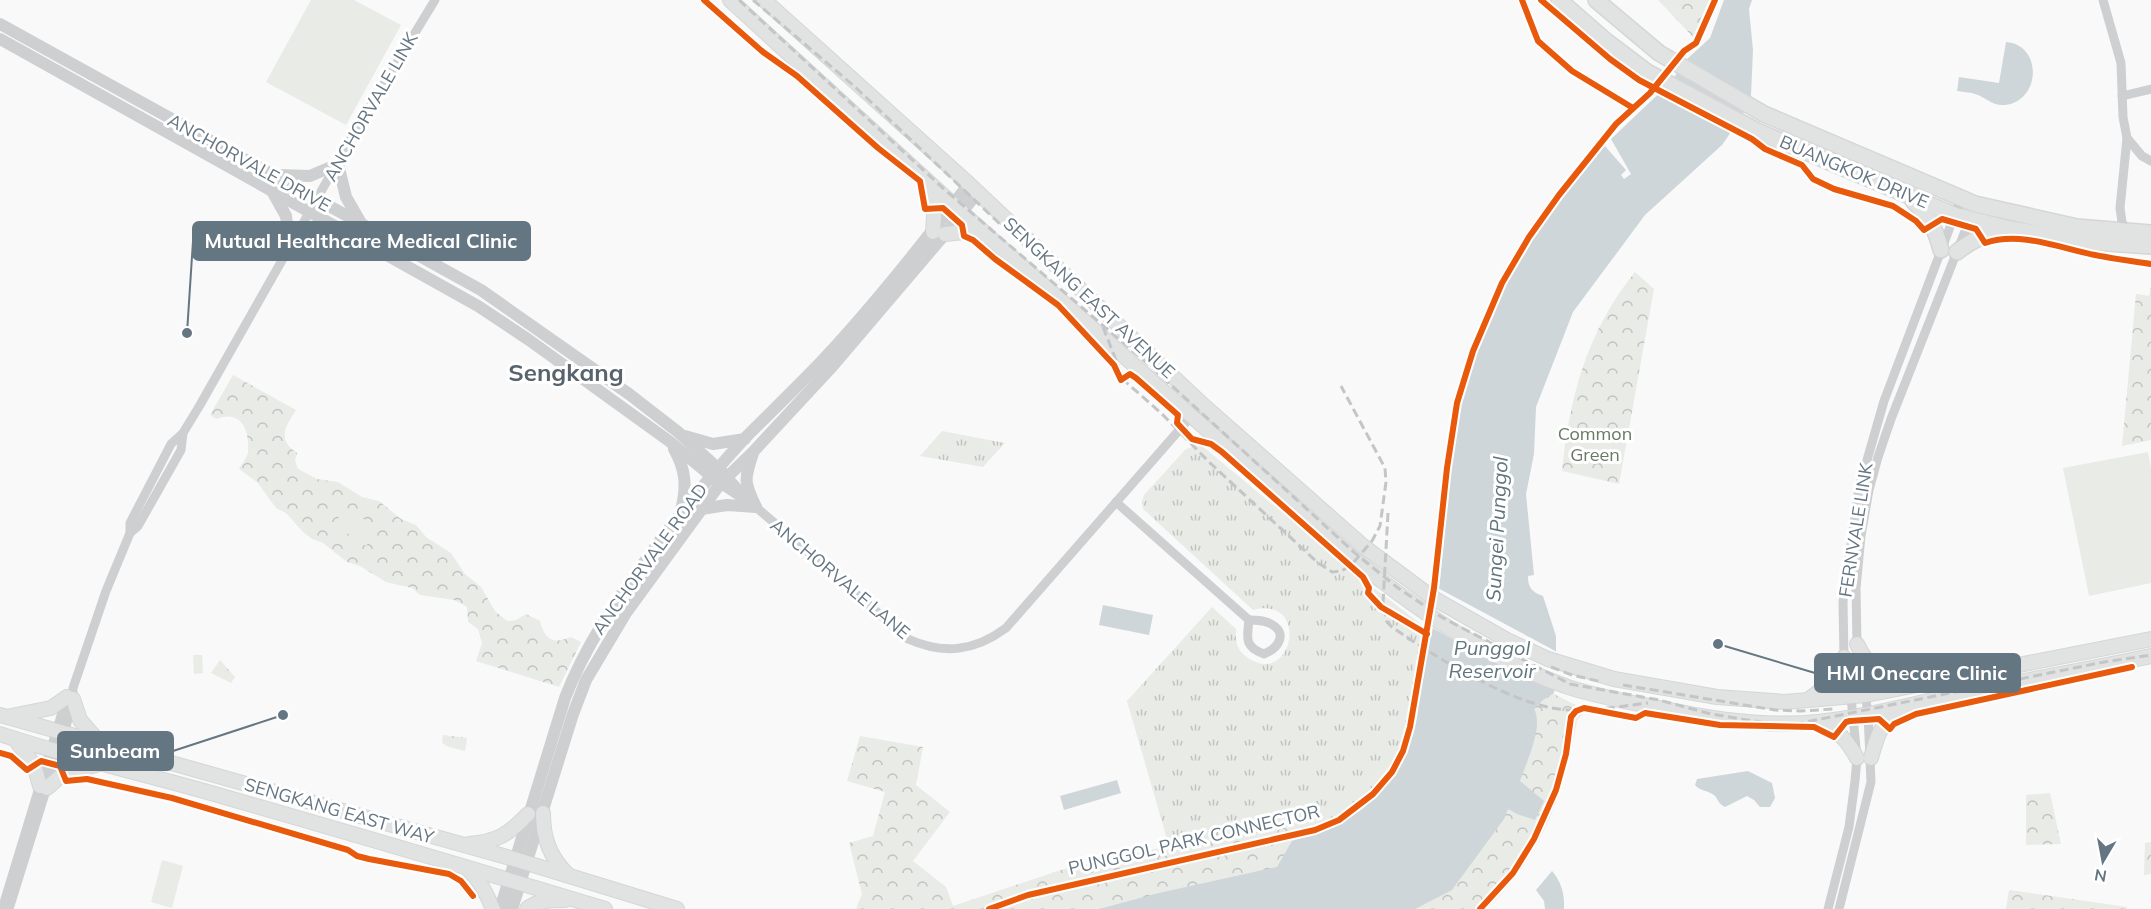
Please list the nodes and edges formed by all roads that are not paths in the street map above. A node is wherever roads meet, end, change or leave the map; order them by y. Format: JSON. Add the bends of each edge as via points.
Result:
{"nodes":[{"id":1,"x":435,"y":0,"type":"edge"},
{"id":2,"x":730,"y":0,"type":"edge"},
{"id":3,"x":765,"y":0,"type":"edge"},
{"id":4,"x":1559,"y":0,"type":"edge"},
{"id":5,"x":1596,"y":0,"type":"edge"},
{"id":6,"x":2103,"y":0,"type":"edge"},
{"id":7,"x":0,"y":24,"type":"edge"},
{"id":8,"x":0,"y":39,"type":"edge"},
{"id":9,"x":2151,"y":89,"type":"edge"},
{"id":10,"x":2122,"y":96,"type":"junction"},
{"id":11,"x":2127,"y":138,"type":"junction"},
{"id":12,"x":2151,"y":161,"type":"edge"},
{"id":13,"x":338,"y":164,"type":"junction"},
{"id":14,"x":270,"y":174,"type":"junction"},
{"id":15,"x":924,"y":178,"type":"junction"},
{"id":16,"x":269,"y":188,"type":"junction"},
{"id":17,"x":973,"y":189,"type":"junction"},
{"id":18,"x":1906,"y":195,"type":"junction"},
{"id":19,"x":1968,"y":201,"type":"junction"},
{"id":20,"x":314,"y":206,"type":"junction"},
{"id":21,"x":958,"y":208,"type":"junction"},
{"id":22,"x":1954,"y":215,"type":"junction"},
{"id":23,"x":1970,"y":220,"type":"junction"},
{"id":24,"x":363,"y":225,"type":"junction"},
{"id":25,"x":2010,"y":229,"type":"junction"},
{"id":26,"x":348,"y":232,"type":"junction"},
{"id":27,"x":2127,"y":232,"type":"junction"},
{"id":28,"x":939,"y":233,"type":"junction"},
{"id":29,"x":2151,"y":233,"type":"edge"},
{"id":30,"x":991,"y":239,"type":"junction"},
{"id":31,"x":2151,"y":246,"type":"edge"},
{"id":32,"x":290,"y":249,"type":"junction"},
{"id":33,"x":1941,"y":249,"type":"junction"},
{"id":34,"x":1957,"y":252,"type":"junction"},
{"id":35,"x":1202,"y":404,"type":"junction"},
{"id":36,"x":1191,"y":416,"type":"junction"},
{"id":37,"x":674,"y":436,"type":"junction"},
{"id":38,"x":745,"y":439,"type":"junction"},
{"id":39,"x":753,"y":452,"type":"junction"},
{"id":40,"x":719,"y":477,"type":"junction"},
{"id":41,"x":1116,"y":502,"type":"junction"},
{"id":42,"x":756,"y":507,"type":"junction"},
{"id":43,"x":701,"y":509,"type":"junction"},
{"id":44,"x":680,"y":513,"type":"junction"},
{"id":45,"x":1249,"y":620,"type":"dead end"},
{"id":46,"x":2151,"y":639,"type":"edge"},
{"id":47,"x":1857,"y":644,"type":"junction"},
{"id":48,"x":2151,"y":656,"type":"edge"},
{"id":49,"x":1844,"y":657,"type":"junction"},
{"id":50,"x":1923,"y":683,"type":"junction"},
{"id":51,"x":71,"y":695,"type":"junction"},
{"id":52,"x":1866,"y":695,"type":"junction"},
{"id":53,"x":1851,"y":697,"type":"junction"},
{"id":54,"x":1808,"y":700,"type":"junction"},
{"id":55,"x":1906,"y":706,"type":"junction"},
{"id":56,"x":1868,"y":713,"type":"junction"},
{"id":57,"x":3,"y":716,"type":"edge"},
{"id":58,"x":1854,"y":716,"type":"junction"},
{"id":59,"x":1819,"y":722,"type":"junction"},
{"id":60,"x":59,"y":732,"type":"junction"},
{"id":61,"x":0,"y":734,"type":"edge"},
{"id":62,"x":15,"y":739,"type":"junction"},
{"id":63,"x":101,"y":744,"type":"junction"},
{"id":64,"x":54,"y":751,"type":"junction"},
{"id":65,"x":1864,"y":758,"type":"junction"},
{"id":66,"x":101,"y":764,"type":"junction"},
{"id":67,"x":44,"y":787,"type":"junction"},
{"id":68,"x":543,"y":813,"type":"junction"},
{"id":69,"x":528,"y":814,"type":"junction"},
{"id":70,"x":461,"y":845,"type":"junction"},
{"id":71,"x":520,"y":861,"type":"junction"},
{"id":72,"x":465,"y":866,"type":"junction"},
{"id":73,"x":570,"y":876,"type":"junction"},
{"id":74,"x":514,"y":880,"type":"junction"},
{"id":75,"x":579,"y":901,"type":"junction"},
{"id":76,"x":2,"y":909,"type":"edge"},
{"id":77,"x":9,"y":909,"type":"edge"},
{"id":78,"x":493,"y":909,"type":"edge"},
{"id":79,"x":500,"y":909,"type":"edge"},
{"id":80,"x":512,"y":909,"type":"edge"},
{"id":81,"x":527,"y":909,"type":"edge"},
{"id":82,"x":605,"y":909,"type":"edge"},
{"id":83,"x":677,"y":909,"type":"edge"},
{"id":84,"x":1828,"y":909,"type":"edge"},
{"id":85,"x":1839,"y":909,"type":"edge"}],
"edges":[{"from":1,"to":13,"type":"street","name":"ANCHORVALE LINK"},
{"from":2,"to":15,"type":"main road","name":"SENGKANG EAST AVENUE"},
{"from":3,"to":17,"type":"main road","name":"SENGKANG EAST AVENUE"},
{"from":4,"to":18,"type":"main road","name":"BUANGKOK DRIVE","via":[[1647,72],[1757,131]]},
{"from":5,"to":19,"type":"main road","name":"BUANGKOK DRIVE","via":[[1659,53],[1764,114]]},
{"from":6,"to":10,"type":"street","via":[[2121,63]]},
{"from":7,"to":14,"type":"street","name":"ANCHORVALE DRIVE"},
{"from":8,"to":16,"type":"street","name":"ANCHORVALE DRIVE"},
{"from":9,"to":10,"type":"street"},
{"from":10,"to":11,"type":"street"},
{"from":11,"to":12,"type":"street"},
{"from":11,"to":27,"type":"street","via":[[2120,208]]},
{"from":13,"to":14,"type":"street","via":[[310,176]]},
{"from":13,"to":20,"type":"street","name":"ANCHORVALE LINK"},
{"from":13,"to":24,"type":"street","via":[[346,197]]},
{"from":14,"to":20,"type":"street","name":"ANCHORVALE DRIVE"},
{"from":15,"to":21,"type":"main road","name":"SENGKANG EAST AVENUE"},
{"from":15,"to":28,"type":"main road","via":[[935,201]]},
{"from":16,"to":20,"type":"street","name":"ANCHORVALE DRIVE"},
{"from":16,"to":32,"type":"street","via":[[286,216]]},
{"from":17,"to":21,"type":"street","name":"ANCHORVALE ROAD"},
{"from":17,"to":35,"type":"main road","name":"SENGKANG EAST AVENUE"},
{"from":18,"to":22,"type":"main road","name":"BUANGKOK DRIVE"},
{"from":18,"to":33,"type":"main road","via":[[1927,215]]},
{"from":19,"to":22,"type":"street","name":"FERNVALE LINK"},
{"from":19,"to":23,"type":"street","name":"FERNVALE LINK"},
{"from":19,"to":27,"type":"main road","name":"BUANGKOK DRIVE","via":[[2076,227]]},
{"from":20,"to":24,"type":"street","name":"ANCHORVALE DRIVE"},
{"from":20,"to":26,"type":"street","name":"ANCHORVALE DRIVE"},
{"from":20,"to":32,"type":"street","name":"ANCHORVALE LINK"},
{"from":21,"to":28,"type":"street","name":"ANCHORVALE ROAD"},
{"from":21,"to":30,"type":"main road","name":"SENGKANG EAST AVENUE"},
{"from":22,"to":23,"type":"main road","name":"BUANGKOK DRIVE"},
{"from":22,"to":33,"type":"street","name":"FERNVALE LINK"},
{"from":23,"to":25,"type":"main road","name":"BUANGKOK DRIVE"},
{"from":23,"to":34,"type":"street","name":"FERNVALE LINK"},
{"from":24,"to":37,"type":"street","name":"ANCHORVALE DRIVE","via":[[481,290],[620,387]]},
{"from":25,"to":31,"type":"main road","name":"BUANGKOK DRIVE","via":[[2092,242]]},
{"from":25,"to":34,"type":"main road","via":[[1966,243]]},
{"from":26,"to":32,"type":"street"},
{"from":26,"to":37,"type":"street","name":"ANCHORVALE DRIVE","via":[[478,306]]},
{"from":27,"to":29,"type":"main road","name":"BUANGKOK DRIVE"},
{"from":28,"to":30,"type":"main road","via":[[973,233]]},
{"from":28,"to":38,"type":"street","name":"ANCHORVALE ROAD"},
{"from":28,"to":39,"type":"street","name":"ANCHORVALE ROAD","via":[[830,369]]},
{"from":30,"to":36,"type":"main road","name":"SENGKANG EAST AVENUE"},
{"from":32,"to":51,"type":"street","name":"ANCHORVALE LINK","via":[[183,433],[182,450],[138,526],[130,533]]},
{"from":33,"to":49,"type":"street","name":"FERNVALE LINK","via":[[1884,401],[1859,488],[1843,602]]},
{"from":34,"to":47,"type":"street","name":"FERNVALE LINK","via":[[1892,416],[1869,490],[1856,588]]},
{"from":35,"to":36,"type":"street","name":"ANCHORVALE LANE"},
{"from":35,"to":54,"type":"main road","name":"SENGKANG EAST AVENUE","via":[[1362,546],[1419,588],[1507,640],[1574,668],[1634,683],[1717,697]]},
{"from":36,"to":41,"type":"street","name":"ANCHORVALE LANE"},
{"from":36,"to":59,"type":"main road","name":"SENGKANG EAST AVENUE","via":[[1369,571],[1453,631],[1502,657],[1570,687],[1687,714],[1748,722]]},
{"from":37,"to":38,"type":"street","via":[[713,444]]},
{"from":37,"to":40,"type":"street","name":"ANCHORVALE DRIVE"},
{"from":37,"to":44,"type":"street","via":[[686,479]]},
{"from":38,"to":40,"type":"street","name":"ANCHORVALE ROAD"},
{"from":39,"to":40,"type":"street","name":"ANCHORVALE ROAD"},
{"from":39,"to":42,"type":"street","via":[[746,486]]},
{"from":40,"to":42,"type":"street","name":"ANCHORVALE LANE"},
{"from":40,"to":43,"type":"street","name":"ANCHORVALE ROAD"},
{"from":40,"to":44,"type":"street","name":"ANCHORVALE ROAD"},
{"from":41,"to":42,"type":"street","name":"ANCHORVALE LANE","via":[[1006,628],[990,640],[949,650],[908,639]]},
{"from":41,"to":45,"type":"street"},
{"from":42,"to":43,"type":"street","via":[[727,505]]},
{"from":43,"to":68,"type":"street","name":"ANCHORVALE ROAD","via":[[626,613],[586,680]]},
{"from":44,"to":69,"type":"street","name":"ANCHORVALE ROAD","via":[[591,640],[573,676]]},
{"from":46,"to":50,"type":"main road","name":"SENGKANG EAST AVENUE"},
{"from":47,"to":50,"type":"main road","via":[[1873,668]]},
{"from":47,"to":52,"type":"street","name":"FERNVALE LINK"},
{"from":48,"to":55,"type":"main road"},
{"from":49,"to":53,"type":"street","name":"FERNVALE LINK"},
{"from":49,"to":54,"type":"main road","via":[[1839,672]]},
{"from":50,"to":52,"type":"main road","name":"SENGKANG EAST AVENUE"},
{"from":51,"to":57,"type":"main road","via":[[51,708]]},
{"from":51,"to":60,"type":"street","name":"ANCHORVALE LINK"},
{"from":51,"to":63,"type":"main road","via":[[80,720]]},
{"from":52,"to":53,"type":"main road","name":"SENGKANG EAST AVENUE"},
{"from":52,"to":56,"type":"street","name":"FERNVALE LINK"},
{"from":53,"to":54,"type":"main road","name":"SENGKANG EAST AVENUE"},
{"from":53,"to":58,"type":"street","name":"FERNVALE LINK"},
{"from":55,"to":56,"type":"main road"},
{"from":55,"to":65,"type":"main road","via":[[1884,723]]},
{"from":56,"to":58,"type":"main road"},
{"from":56,"to":65,"type":"street","name":"FERNVALE LINK"},
{"from":57,"to":60,"type":"main road","name":"SENGKANG EAST WAY"},
{"from":58,"to":59,"type":"main road"},
{"from":58,"to":65,"type":"street","name":"FERNVALE LINK"},
{"from":59,"to":65,"type":"main road","via":[[1842,735]]},
{"from":60,"to":63,"type":"main road","name":"SENGKANG EAST WAY"},
{"from":60,"to":64,"type":"street","name":"ANCHORVALE LINK"},
{"from":61,"to":62,"type":"main road","name":"SENGKANG EAST WAY"},
{"from":62,"to":64,"type":"main road","name":"SENGKANG EAST WAY"},
{"from":62,"to":67,"type":"main road"},
{"from":63,"to":70,"type":"main road","name":"SENGKANG EAST WAY"},
{"from":64,"to":66,"type":"main road","name":"SENGKANG EAST WAY"},
{"from":64,"to":67,"type":"street","name":"ANCHORVALE LINK"},
{"from":65,"to":84,"type":"street","name":"FERNVALE LINK"},
{"from":65,"to":85,"type":"street","name":"FERNVALE LINK","via":[[1871,782]]},
{"from":66,"to":67,"type":"main road","via":[[63,774]]},
{"from":66,"to":72,"type":"main road","name":"SENGKANG EAST WAY"},
{"from":67,"to":76,"type":"street","name":"ANCHORVALE LINK"},
{"from":67,"to":77,"type":"street","name":"ANCHORVALE LINK"},
{"from":68,"to":71,"type":"street","name":"ANCHORVALE ROAD"},
{"from":68,"to":73,"type":"main road","via":[[543,831],[551,855]]},
{"from":69,"to":70,"type":"main road","via":[[504,837]]},
{"from":69,"to":71,"type":"street","name":"ANCHORVALE ROAD"},
{"from":70,"to":71,"type":"main road","name":"SENGKANG EAST WAY"},
{"from":71,"to":73,"type":"main road","name":"SENGKANG EAST WAY"},
{"from":71,"to":74,"type":"street","name":"ANCHORVALE ROAD"},
{"from":72,"to":74,"type":"main road","name":"SENGKANG EAST WAY"},
{"from":72,"to":78,"type":"main road","via":[[476,876]]},
{"from":73,"to":83,"type":"main road","name":"SENGKANG EAST WAY"},
{"from":74,"to":75,"type":"main road","name":"SENGKANG EAST WAY"},
{"from":74,"to":79,"type":"street","name":"ANCHORVALE ROAD"},
{"from":74,"to":80,"type":"street","name":"ANCHORVALE ROAD"},
{"from":75,"to":81,"type":"main road","via":[[551,900]]},
{"from":75,"to":82,"type":"main road","name":"SENGKANG EAST WAY"}]}
